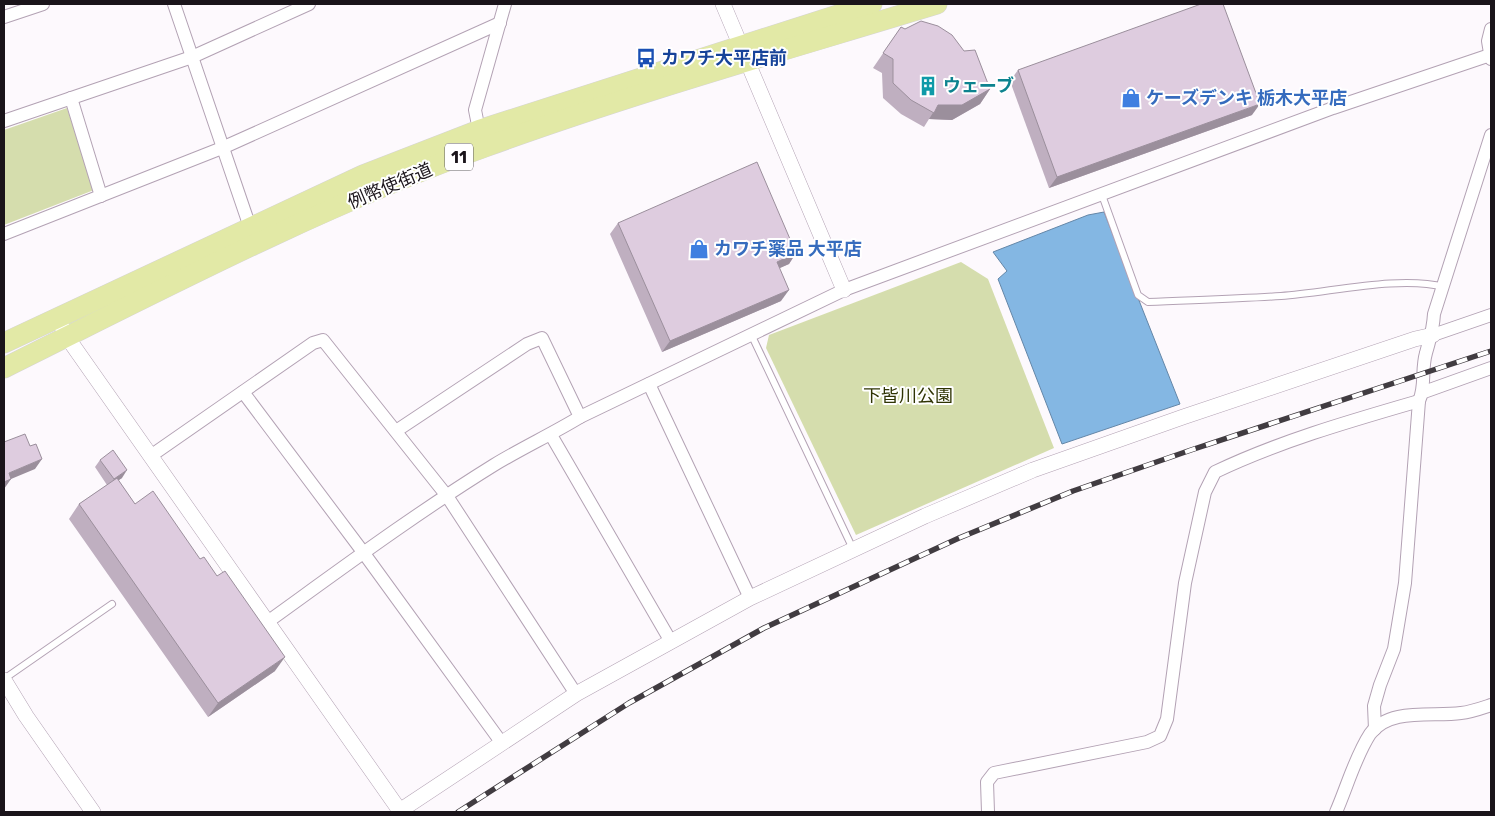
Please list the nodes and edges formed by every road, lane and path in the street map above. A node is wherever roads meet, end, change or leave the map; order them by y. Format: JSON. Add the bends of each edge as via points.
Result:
{"nodes":[{"id":1,"x":43,"y":4,"type":"edge"},
{"id":2,"x":174,"y":4,"type":"edge"},
{"id":3,"x":309,"y":4,"type":"edge"},
{"id":4,"x":505,"y":4,"type":"edge"},
{"id":5,"x":723,"y":4,"type":"edge"},
{"id":6,"x":872,"y":4,"type":"edge"},
{"id":7,"x":937,"y":4,"type":"edge"},
{"id":8,"x":4,"y":17,"type":"edge"},
{"id":9,"x":500,"y":22,"type":"junction"},
{"id":10,"x":1491,"y":29,"type":"edge"},
{"id":11,"x":744,"y":53,"type":"junction"},
{"id":12,"x":192,"y":57,"type":"junction"},
{"id":13,"x":1491,"y":57,"type":"edge"},
{"id":14,"x":71,"y":98,"type":"junction"},
{"id":15,"x":4,"y":121,"type":"edge"},
{"id":16,"x":1491,"y":135,"type":"edge"},
{"id":17,"x":481,"y":138,"type":"junction"},
{"id":18,"x":222,"y":148,"type":"junction"},
{"id":19,"x":1102,"y":195,"type":"junction"},
{"id":20,"x":101,"y":196,"type":"junction"},
{"id":21,"x":4,"y":234,"type":"edge"},
{"id":22,"x":254,"y":236,"type":"junction"},
{"id":23,"x":1444,"y":287,"type":"junction"},
{"id":24,"x":844,"y":290,"type":"junction"},
{"id":25,"x":1491,"y":314,"type":"edge"},
{"id":26,"x":57,"y":318,"type":"junction"},
{"id":27,"x":751,"y":334,"type":"junction"},
{"id":28,"x":1433,"y":335,"type":"junction"},
{"id":29,"x":67,"y":337,"type":"junction"},
{"id":30,"x":4,"y":343,"type":"edge"},
{"id":31,"x":4,"y":368,"type":"edge"},
{"id":32,"x":1491,"y":368,"type":"edge"},
{"id":33,"x":649,"y":384,"type":"junction"},
{"id":34,"x":243,"y":392,"type":"junction"},
{"id":35,"x":1421,"y":396,"type":"junction"},
{"id":36,"x":580,"y":416,"type":"junction"},
{"id":37,"x":396,"y":431,"type":"junction"},
{"id":38,"x":551,"y":435,"type":"junction"},
{"id":39,"x":152,"y":455,"type":"junction"},
{"id":40,"x":447,"y":496,"type":"junction"},
{"id":41,"x":854,"y":550,"type":"junction"},
{"id":42,"x":363,"y":552,"type":"junction"},
{"id":43,"x":750,"y":598,"type":"junction"},
{"id":44,"x":112,"y":604,"type":"dead end"},
{"id":45,"x":266,"y":623,"type":"junction"},
{"id":46,"x":670,"y":640,"type":"junction"},
{"id":47,"x":4,"y":680,"type":"edge"},
{"id":48,"x":576,"y":694,"type":"junction"},
{"id":49,"x":1491,"y":706,"type":"edge"},
{"id":50,"x":1375,"y":729,"type":"junction"},
{"id":51,"x":500,"y":742,"type":"junction"},
{"id":52,"x":93,"y":812,"type":"edge"},
{"id":53,"x":400,"y":812,"type":"edge"},
{"id":54,"x":988,"y":812,"type":"edge"},
{"id":55,"x":1336,"y":812,"type":"edge"}],
"edges":[{"from":1,"to":8,"type":"street"},
{"from":2,"to":12,"type":"street"},
{"from":3,"to":12,"type":"street"},
{"from":4,"to":9,"type":"street"},
{"from":5,"to":11,"type":"street"},
{"from":6,"to":11,"type":"main road","name":"例幣使街道","number":"11"},
{"from":7,"to":11,"type":"main road","name":"例幣使街道","number":"11"},
{"from":9,"to":17,"type":"street","via":[[475,110]]},
{"from":9,"to":18,"type":"street"},
{"from":10,"to":13,"type":"street","via":[[1488,41]]},
{"from":11,"to":17,"type":"main road","name":"例幣使街道","number":"11"},
{"from":11,"to":24,"type":"street"},
{"from":12,"to":14,"type":"street"},
{"from":12,"to":18,"type":"street"},
{"from":13,"to":19,"type":"street","via":[[1333,108]]},
{"from":14,"to":15,"type":"street"},
{"from":14,"to":20,"type":"street"},
{"from":16,"to":23,"type":"street"},
{"from":17,"to":22,"type":"main road","name":"例幣使街道","number":"11","via":[[369,193]]},
{"from":18,"to":20,"type":"street"},
{"from":18,"to":22,"type":"street"},
{"from":19,"to":23,"type":"lane","via":[[1138,295],[1148,302],[1282,296],[1368,286],[1430,284]]},
{"from":19,"to":24,"type":"street"},
{"from":20,"to":21,"type":"street"},
{"from":22,"to":26,"type":"main road","name":"例幣使街道","number":"11"},
{"from":22,"to":29,"type":"main road","name":"例幣使街道","number":"11"},
{"from":23,"to":28,"type":"street","via":[[1434,314]]},
{"from":24,"to":27,"type":"street"},
{"from":25,"to":28,"type":"street"},
{"from":26,"to":29,"type":"street"},
{"from":26,"to":30,"type":"main road","name":"例幣使街道","number":"11"},
{"from":27,"to":33,"type":"street"},
{"from":27,"to":41,"type":"lane"},
{"from":28,"to":35,"type":"street","via":[[1425,354]]},
{"from":28,"to":41,"type":"street","via":[[1033,470]]},
{"from":29,"to":31,"type":"main road","name":"例幣使街道","number":"11"},
{"from":29,"to":39,"type":"street"},
{"from":32,"to":35,"type":"street"},
{"from":33,"to":36,"type":"street"},
{"from":33,"to":43,"type":"street"},
{"from":34,"to":37,"type":"street","via":[[313,343],[323,340]]},
{"from":34,"to":39,"type":"street"},
{"from":34,"to":42,"type":"street"},
{"from":35,"to":50,"type":"street","via":[[1405,583],[1394,649],[1374,706]]},
{"from":35,"to":54,"type":"street","via":[[1214,472],[1205,492],[1185,583],[1167,719],[1160,736],[1147,742],[994,773],[987,782]]},
{"from":36,"to":37,"type":"street","via":[[542,338],[527,344]]},
{"from":36,"to":38,"type":"street"},
{"from":37,"to":40,"type":"street"},
{"from":38,"to":40,"type":"street","via":[[495,464]]},
{"from":38,"to":46,"type":"street"},
{"from":39,"to":45,"type":"street"},
{"from":40,"to":42,"type":"street"},
{"from":40,"to":48,"type":"street"},
{"from":41,"to":43,"type":"street"},
{"from":42,"to":45,"type":"street"},
{"from":42,"to":51,"type":"street"},
{"from":43,"to":46,"type":"street"},
{"from":44,"to":47,"type":"lane"},
{"from":45,"to":53,"type":"street"},
{"from":46,"to":48,"type":"street"},
{"from":47,"to":52,"type":"street"},
{"from":48,"to":51,"type":"street"},
{"from":49,"to":50,"type":"street","via":[[1462,713],[1392,718]]},
{"from":50,"to":55,"type":"street","via":[[1358,759]]},
{"from":51,"to":53,"type":"street"}]}
